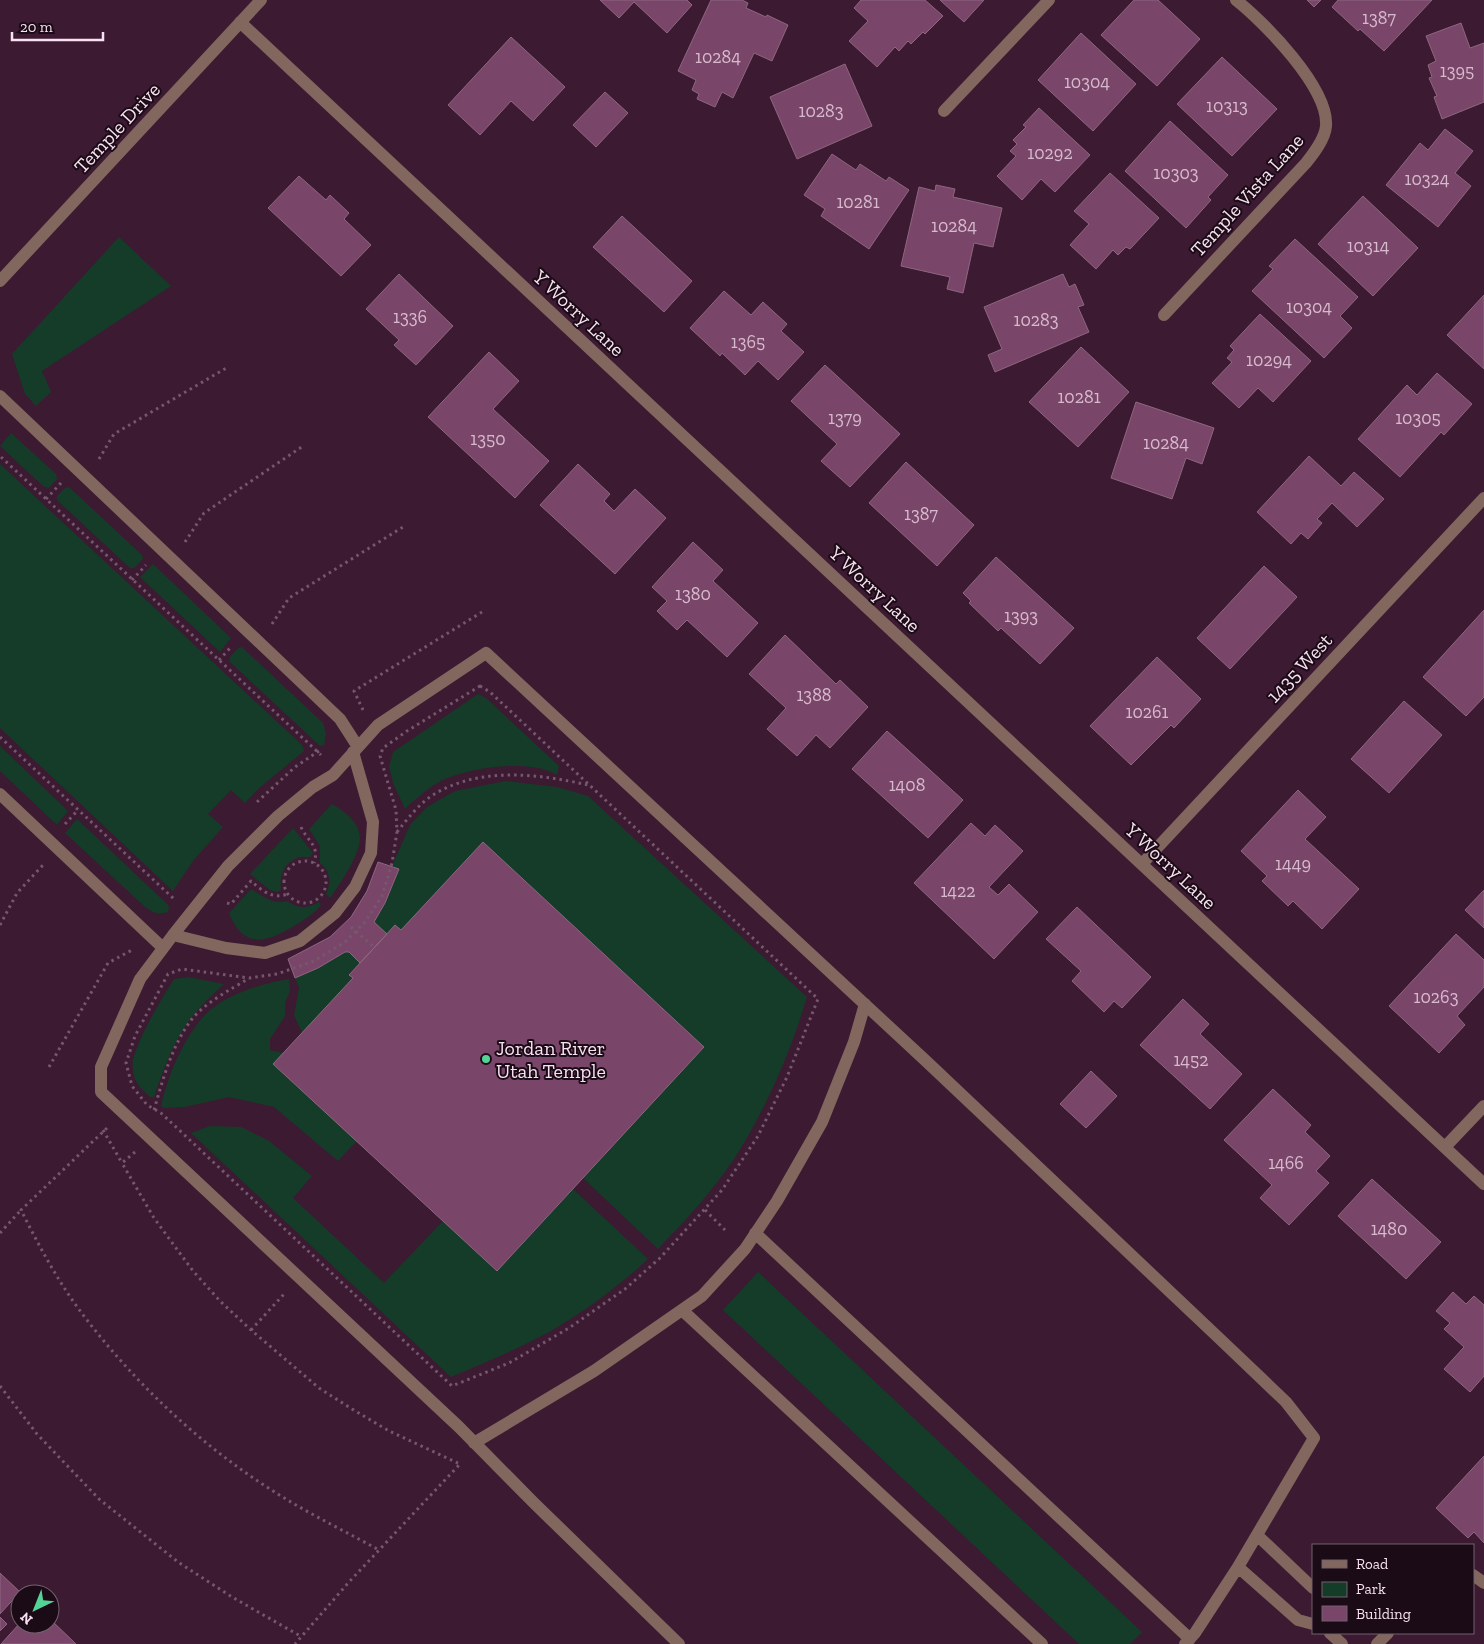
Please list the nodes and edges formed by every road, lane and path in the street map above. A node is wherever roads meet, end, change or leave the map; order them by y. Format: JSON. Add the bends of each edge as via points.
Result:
{"nodes":[{"id":1,"x":261,"y":0,"type":"edge"},
{"id":2,"x":1049,"y":0,"type":"edge"},
{"id":3,"x":1236,"y":0,"type":"edge"},
{"id":4,"x":240,"y":22,"type":"junction"},
{"id":5,"x":944,"y":111,"type":"dead end"},
{"id":6,"x":0,"y":281,"type":"edge"},
{"id":7,"x":1164,"y":314,"type":"dead end"},
{"id":8,"x":228,"y":366,"type":"dead end"},
{"id":9,"x":0,"y":396,"type":"edge"},
{"id":10,"x":303,"y":446,"type":"dead end"},
{"id":11,"x":1,"y":457,"type":"edge"},
{"id":12,"x":82,"y":474,"type":"junction"},
{"id":13,"x":1484,"y":498,"type":"edge"},
{"id":14,"x":46,"y":499,"type":"junction"},
{"id":15,"x":403,"y":527,"type":"dead end"},
{"id":16,"x":166,"y":554,"type":"junction"},
{"id":17,"x":132,"y":580,"type":"junction"},
{"id":18,"x":482,"y":612,"type":"dead end"},
{"id":19,"x":253,"y":636,"type":"junction"},
{"id":20,"x":219,"y":660,"type":"junction"},
{"id":21,"x":373,"y":731,"type":"junction"},
{"id":22,"x":0,"y":737,"type":"edge"},
{"id":23,"x":383,"y":748,"type":"junction"},
{"id":24,"x":355,"y":750,"type":"junction"},
{"id":25,"x":318,"y":751,"type":"junction"},
{"id":26,"x":325,"y":780,"type":"junction"},
{"id":27,"x":590,"y":785,"type":"junction"},
{"id":28,"x":0,"y":794,"type":"edge"},
{"id":29,"x":252,"y":808,"type":"dead end"},
{"id":30,"x":78,"y":810,"type":"junction"},
{"id":31,"x":306,"y":822,"type":"dead end"},
{"id":32,"x":397,"y":832,"type":"junction"},
{"id":33,"x":55,"y":846,"type":"junction"},
{"id":34,"x":314,"y":863,"type":"junction"},
{"id":35,"x":1142,"y":864,"type":"junction"},
{"id":36,"x":179,"y":892,"type":"dead end"},
{"id":37,"x":0,"y":925,"type":"edge"},
{"id":38,"x":172,"y":935,"type":"junction"},
{"id":39,"x":163,"y":948,"type":"junction"},
{"id":40,"x":131,"y":950,"type":"dead end"},
{"id":41,"x":249,"y":978,"type":"junction"},
{"id":42,"x":865,"y":1004,"type":"junction"},
{"id":43,"x":49,"y":1068,"type":"dead end"},
{"id":44,"x":144,"y":1101,"type":"junction"},
{"id":45,"x":1484,"y":1106,"type":"edge"},
{"id":46,"x":154,"y":1110,"type":"junction"},
{"id":47,"x":126,"y":1115,"type":"junction"},
{"id":48,"x":104,"y":1130,"type":"junction"},
{"id":49,"x":144,"y":1132,"type":"junction"},
{"id":50,"x":1445,"y":1148,"type":"junction"},
{"id":51,"x":122,"y":1163,"type":"junction"},
{"id":52,"x":1484,"y":1184,"type":"edge"},
{"id":53,"x":21,"y":1210,"type":"junction"},
{"id":54,"x":705,"y":1210,"type":"junction"},
{"id":55,"x":725,"y":1230,"type":"dead end"},
{"id":56,"x":0,"y":1233,"type":"edge"},
{"id":57,"x":756,"y":1233,"type":"junction"},
{"id":58,"x":682,"y":1310,"type":"junction"},
{"id":59,"x":0,"y":1386,"type":"edge"},
{"id":60,"x":474,"y":1443,"type":"junction"},
{"id":61,"x":1257,"y":1535,"type":"junction"},
{"id":62,"x":379,"y":1550,"type":"junction"},
{"id":63,"x":1238,"y":1567,"type":"junction"},
{"id":64,"x":1312,"y":1587,"type":"edge"},
{"id":65,"x":1312,"y":1624,"type":"edge"},
{"id":66,"x":1331,"y":1634,"type":"edge"},
{"id":67,"x":1387,"y":1634,"type":"edge"},
{"id":68,"x":302,"y":1637,"type":"junction"},
{"id":69,"x":1187,"y":1641,"type":"edge"},
{"id":70,"x":295,"y":1644,"type":"edge"},
{"id":71,"x":679,"y":1644,"type":"edge"},
{"id":72,"x":1042,"y":1644,"type":"edge"},
{"id":73,"x":1342,"y":1644,"type":"edge"},
{"id":74,"x":1377,"y":1644,"type":"edge"}],
"edges":[{"from":1,"to":4,"type":"street","name":"Temple Drive"},
{"from":2,"to":5,"type":"street"},
{"from":3,"to":7,"type":"street","name":"Temple Vista Lane","via":[[1272,35],[1309,80],[1321,102],[1326,126],[1306,163]]},
{"from":4,"to":6,"type":"street","name":"Temple Drive"},
{"from":4,"to":35,"type":"street","name":"Y Worry Lane"},
{"from":8,"to":12,"type":"path","via":[[114,434],[95,465]]},
{"from":9,"to":12,"type":"street"},
{"from":10,"to":16,"type":"path","via":[[204,513],[182,545]]},
{"from":11,"to":14,"type":"path"},
{"from":12,"to":14,"type":"path","via":[[62,482]]},
{"from":12,"to":16,"type":"street"},
{"from":13,"to":35,"type":"street","name":"1435 West"},
{"from":14,"to":17,"type":"path"},
{"from":15,"to":19,"type":"path","via":[[289,598],[270,626]]},
{"from":16,"to":17,"type":"path","via":[[151,560]]},
{"from":16,"to":19,"type":"street"},
{"from":17,"to":20,"type":"path"},
{"from":18,"to":21,"type":"path","via":[[354,690]]},
{"from":19,"to":20,"type":"path","via":[[236,642]]},
{"from":19,"to":24,"type":"street","via":[[340,719]]},
{"from":20,"to":25,"type":"path"},
{"from":21,"to":23,"type":"path"},
{"from":21,"to":24,"type":"street"},
{"from":21,"to":42,"type":"street","via":[[486,653]]},
{"from":22,"to":30,"type":"path"},
{"from":23,"to":27,"type":"path","via":[[480,686]]},
{"from":23,"to":32,"type":"path","via":[[380,756],[396,810]]},
{"from":24,"to":26,"type":"street"},
{"from":24,"to":38,"type":"street","via":[[373,822],[372,853],[355,887],[335,913],[300,941],[265,954]]},
{"from":25,"to":26,"type":"path"},
{"from":25,"to":29,"type":"path","via":[[295,767]]},
{"from":26,"to":38,"type":"street","via":[[278,816],[228,866]]},
{"from":27,"to":32,"type":"path","via":[[526,776],[493,775],[461,781],[437,792],[414,811]]},
{"from":27,"to":54,"type":"path","via":[[818,999],[787,1077],[758,1136]]},
{"from":28,"to":33,"type":"street"},
{"from":30,"to":33,"type":"path","via":[[61,829]]},
{"from":30,"to":36,"type":"path","via":[[174,899]]},
{"from":31,"to":34,"type":"path","via":[[300,828],[315,847]]},
{"from":32,"to":41,"type":"path","via":[[382,896],[365,922],[345,942],[314,961],[277,974]]},
{"from":33,"to":37,"type":"path","via":[[47,861],[17,893]]},
{"from":33,"to":39,"type":"street"},
{"from":34,"to":34,"type":"path","via":[[323,872],[326,881],[324,891],[320,898],[308,904],[298,902],[285,891],[283,881],[287,870],[305,860]]},
{"from":35,"to":50,"type":"street","name":"Y Worry Lane"},
{"from":38,"to":39,"type":"street"},
{"from":39,"to":47,"type":"street","via":[[140,980],[101,1067],[101,1092]]},
{"from":40,"to":43,"type":"path","via":[[108,963]]},
{"from":41,"to":44,"type":"path","via":[[182,969],[168,974],[135,1036],[126,1063],[132,1086]]},
{"from":41,"to":46,"type":"path","via":[[193,1018],[179,1040]]},
{"from":42,"to":57,"type":"street","via":[[854,1042],[822,1122]]},
{"from":42,"to":61,"type":"street","via":[[1286,1402],[1314,1438]]},
{"from":44,"to":46,"type":"path"},
{"from":44,"to":47,"type":"path"},
{"from":45,"to":50,"type":"street"},
{"from":46,"to":49,"type":"path"},
{"from":46,"to":54,"type":"path","via":[[161,1113],[452,1386],[508,1363],[570,1328],[625,1289],[660,1258]]},
{"from":47,"to":48,"type":"path"},
{"from":47,"to":49,"type":"street"},
{"from":48,"to":51,"type":"path"},
{"from":48,"to":53,"type":"path"},
{"from":49,"to":51,"type":"path","via":[[134,1154]]},
{"from":49,"to":60,"type":"street"},
{"from":50,"to":52,"type":"street","name":"Y Worry Lane"},
{"from":51,"to":62,"type":"path","via":[[154,1218],[193,1271],[251,1330],[319,1388],[396,1434],[460,1464]]},
{"from":53,"to":56,"type":"path"},
{"from":53,"to":62,"type":"path","via":[[57,1276],[87,1320],[162,1403],[230,1461],[270,1489]]},
{"from":54,"to":55,"type":"path"},
{"from":57,"to":58,"type":"street","via":[[702,1296]]},
{"from":57,"to":69,"type":"street"},
{"from":58,"to":60,"type":"street","via":[[594,1371]]},
{"from":58,"to":72,"type":"street"},
{"from":59,"to":68,"type":"path","via":[[37,1434],[98,1499],[178,1562]]},
{"from":60,"to":71,"type":"street"},
{"from":61,"to":63,"type":"street"},
{"from":61,"to":64,"type":"street"},
{"from":62,"to":68,"type":"path"},
{"from":63,"to":65,"type":"street","via":[[1298,1620]]},
{"from":63,"to":69,"type":"street"},
{"from":66,"to":73,"type":"street"},
{"from":67,"to":74,"type":"street"},
{"from":68,"to":70,"type":"path"}]}
